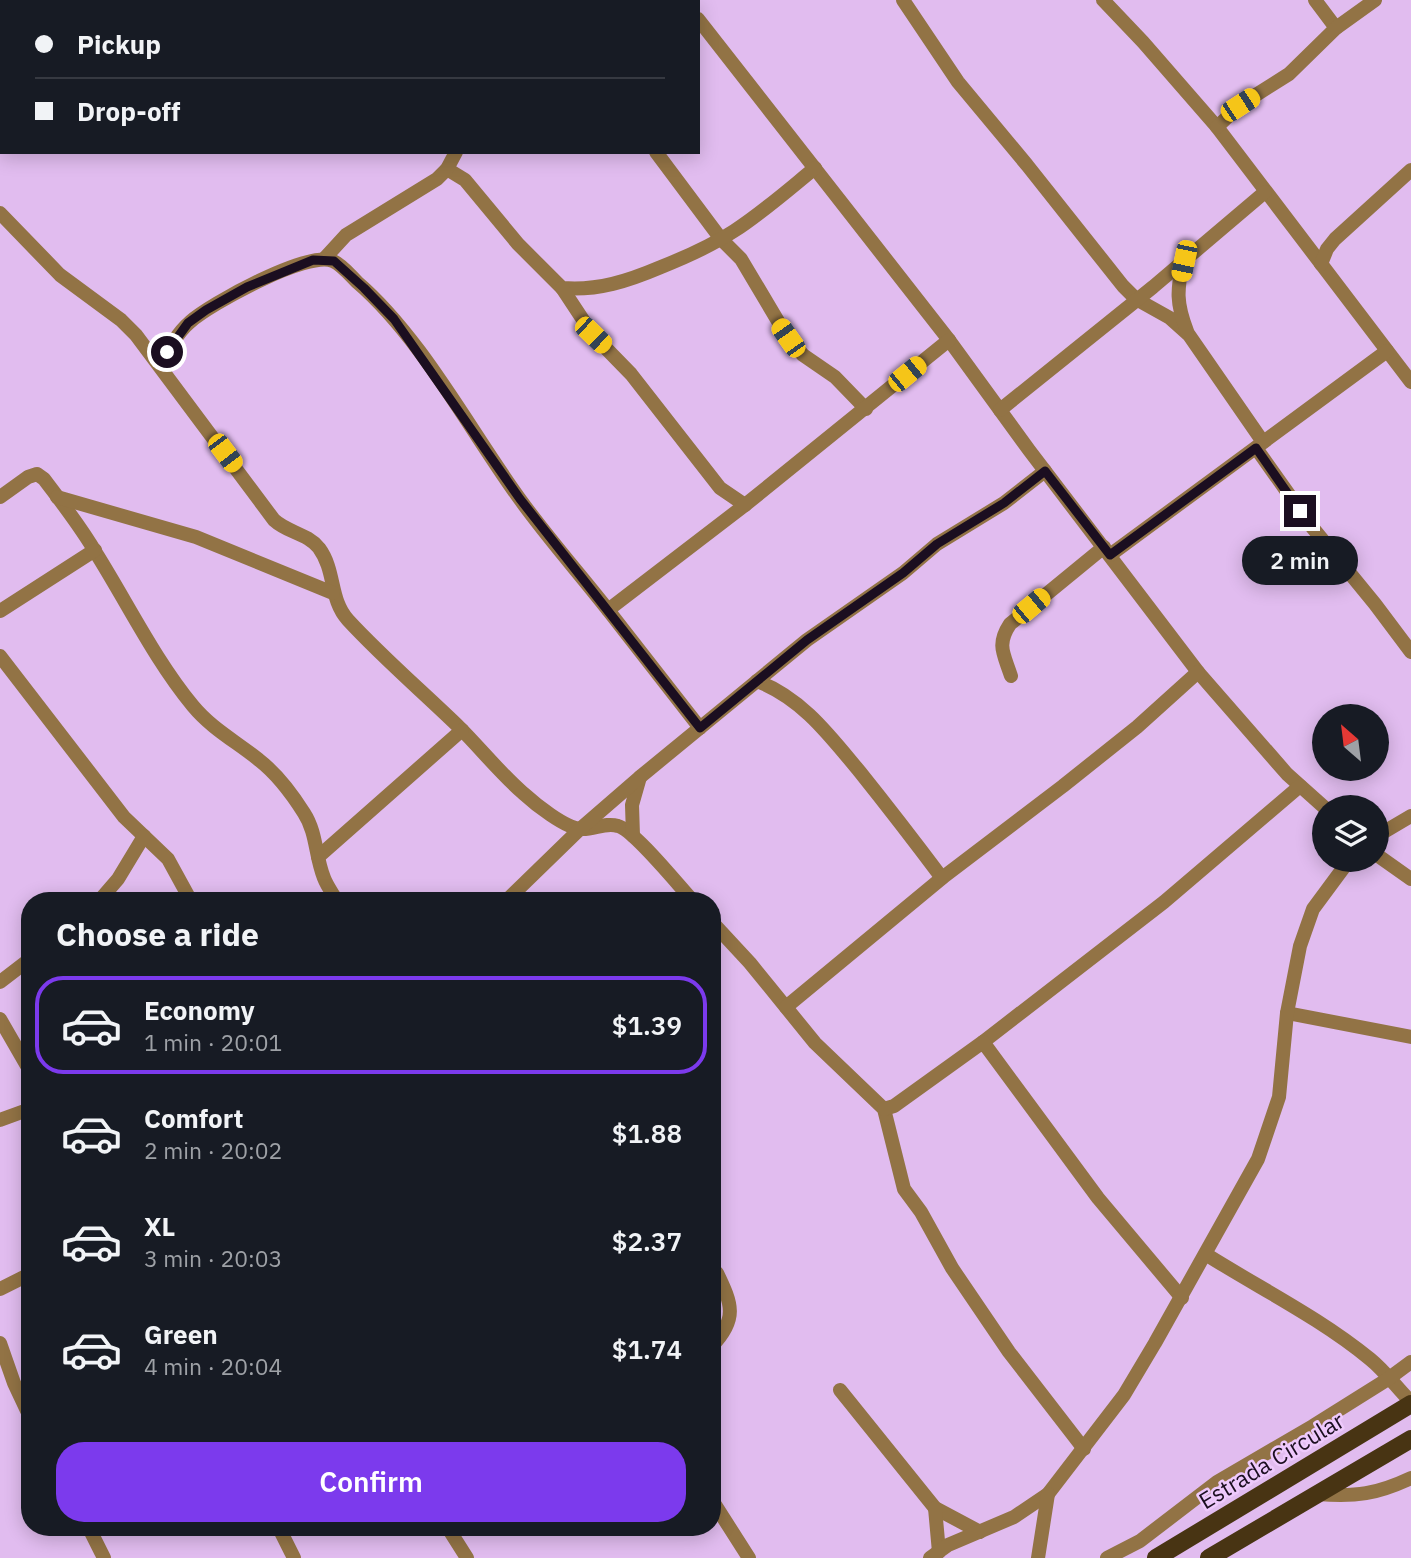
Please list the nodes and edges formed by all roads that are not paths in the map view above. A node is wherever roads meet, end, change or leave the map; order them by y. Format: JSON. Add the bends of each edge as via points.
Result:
{"nodes":[{"id":1,"x":903,"y":0,"type":"edge"},
{"id":2,"x":1103,"y":0,"type":"edge"},
{"id":3,"x":1315,"y":0,"type":"edge"},
{"id":4,"x":1374,"y":0,"type":"edge"},
{"id":5,"x":700,"y":22,"type":"edge"},
{"id":6,"x":1336,"y":28,"type":"junction"},
{"id":7,"x":1217,"y":127,"type":"junction"},
{"id":8,"x":455,"y":154,"type":"edge"},
{"id":9,"x":657,"y":154,"type":"edge"},
{"id":10,"x":815,"y":168,"type":"junction"},
{"id":11,"x":447,"y":169,"type":"junction"},
{"id":12,"x":1411,"y":170,"type":"edge"},
{"id":13,"x":1265,"y":192,"type":"junction"},
{"id":14,"x":0,"y":213,"type":"edge"},
{"id":15,"x":721,"y":239,"type":"junction"},
{"id":16,"x":324,"y":259,"type":"junction"},
{"id":17,"x":1184,"y":261,"type":"junction"},
{"id":18,"x":1321,"y":264,"type":"junction"},
{"id":19,"x":562,"y":288,"type":"junction"},
{"id":20,"x":1136,"y":299,"type":"junction"},
{"id":21,"x":1188,"y":335,"type":"junction"},
{"id":22,"x":949,"y":341,"type":"junction"},
{"id":23,"x":1387,"y":351,"type":"junction"},
{"id":24,"x":160,"y":366,"type":"junction"},
{"id":25,"x":1411,"y":382,"type":"edge"},
{"id":26,"x":866,"y":409,"type":"junction"},
{"id":27,"x":1000,"y":410,"type":"junction"},
{"id":28,"x":1260,"y":445,"type":"junction"},
{"id":29,"x":1045,"y":471,"type":"junction"},
{"id":30,"x":57,"y":496,"type":"junction"},
{"id":31,"x":0,"y":497,"type":"edge"},
{"id":32,"x":745,"y":505,"type":"junction"},
{"id":33,"x":95,"y":550,"type":"junction"},
{"id":34,"x":1107,"y":551,"type":"junction"},
{"id":35,"x":333,"y":593,"type":"junction"},
{"id":36,"x":608,"y":610,"type":"junction"},
{"id":37,"x":0,"y":611,"type":"edge"},
{"id":38,"x":1411,"y":652,"type":"edge"},
{"id":39,"x":0,"y":656,"type":"edge"},
{"id":40,"x":1198,"y":672,"type":"junction"},
{"id":41,"x":1011,"y":676,"type":"dead end"},
{"id":42,"x":757,"y":681,"type":"junction"},
{"id":43,"x":700,"y":728,"type":"junction"},
{"id":44,"x":462,"y":730,"type":"junction"},
{"id":45,"x":640,"y":777,"type":"junction"},
{"id":46,"x":1300,"y":786,"type":"junction"},
{"id":47,"x":1312,"y":797,"type":"edge"},
{"id":48,"x":1411,"y":816,"type":"edge"},
{"id":49,"x":580,"y":829,"type":"junction"},
{"id":50,"x":1389,"y":829,"type":"edge"},
{"id":51,"x":144,"y":836,"type":"junction"},
{"id":52,"x":633,"y":836,"type":"junction"},
{"id":53,"x":318,"y":857,"type":"junction"},
{"id":54,"x":1389,"y":863,"type":"edge"},
{"id":55,"x":1339,"y":872,"type":"edge"},
{"id":56,"x":942,"y":878,"type":"junction"},
{"id":57,"x":1411,"y":879,"type":"edge"},
{"id":58,"x":107,"y":892,"type":"edge"},
{"id":59,"x":186,"y":892,"type":"edge"},
{"id":60,"x":331,"y":892,"type":"edge"},
{"id":61,"x":515,"y":892,"type":"edge"},
{"id":62,"x":685,"y":892,"type":"edge"},
{"id":63,"x":721,"y":936,"type":"edge"},
{"id":64,"x":21,"y":966,"type":"edge"},
{"id":65,"x":0,"y":982,"type":"edge"},
{"id":66,"x":786,"y":1007,"type":"junction"},
{"id":67,"x":1287,"y":1013,"type":"junction"},
{"id":68,"x":0,"y":1019,"type":"edge"},
{"id":69,"x":1411,"y":1037,"type":"edge"},
{"id":70,"x":983,"y":1041,"type":"junction"},
{"id":71,"x":21,"y":1055,"type":"edge"},
{"id":72,"x":884,"y":1109,"type":"junction"},
{"id":73,"x":21,"y":1113,"type":"edge"},
{"id":74,"x":0,"y":1120,"type":"edge"},
{"id":75,"x":1207,"y":1255,"type":"junction"},
{"id":76,"x":21,"y":1278,"type":"edge"},
{"id":77,"x":721,"y":1280,"type":"edge"},
{"id":78,"x":0,"y":1289,"type":"edge"},
{"id":79,"x":1182,"y":1298,"type":"junction"},
{"id":80,"x":721,"y":1335,"type":"edge"},
{"id":81,"x":0,"y":1343,"type":"edge"},
{"id":82,"x":1411,"y":1362,"type":"edge"},
{"id":83,"x":1388,"y":1379,"type":"junction"},
{"id":84,"x":840,"y":1390,"type":"dead end"},
{"id":85,"x":21,"y":1398,"type":"edge"},
{"id":86,"x":1411,"y":1403,"type":"edge"},
{"id":87,"x":1411,"y":1439,"type":"edge"},
{"id":88,"x":1084,"y":1449,"type":"junction"},
{"id":89,"x":1411,"y":1478,"type":"edge"},
{"id":90,"x":1048,"y":1494,"type":"junction"},
{"id":91,"x":1318,"y":1494,"type":"junction"},
{"id":92,"x":935,"y":1508,"type":"junction"},
{"id":93,"x":721,"y":1514,"type":"edge"},
{"id":94,"x":980,"y":1532,"type":"junction"},
{"id":95,"x":93,"y":1536,"type":"edge"},
{"id":96,"x":283,"y":1536,"type":"edge"},
{"id":97,"x":453,"y":1536,"type":"edge"},
{"id":98,"x":934,"y":1555,"type":"edge"},
{"id":99,"x":104,"y":1558,"type":"edge"},
{"id":100,"x":294,"y":1558,"type":"edge"},
{"id":101,"x":467,"y":1558,"type":"edge"},
{"id":102,"x":749,"y":1558,"type":"edge"},
{"id":103,"x":1038,"y":1558,"type":"edge"},
{"id":104,"x":1107,"y":1558,"type":"edge"},
{"id":105,"x":1156,"y":1558,"type":"edge"},
{"id":106,"x":1209,"y":1558,"type":"edge"}],
"edges":[{"from":1,"to":20,"type":"street","via":[[958,82]]},
{"from":2,"to":7,"type":"street"},
{"from":3,"to":6,"type":"street"},
{"from":4,"to":6,"type":"street"},
{"from":5,"to":10,"type":"street"},
{"from":6,"to":7,"type":"street","via":[[1289,74],[1240,105]]},
{"from":7,"to":13,"type":"street"},
{"from":8,"to":11,"type":"street"},
{"from":9,"to":15,"type":"street"},
{"from":10,"to":15,"type":"street"},
{"from":10,"to":22,"type":"street"},
{"from":11,"to":16,"type":"street","via":[[346,235]]},
{"from":11,"to":19,"type":"street","via":[[465,180]]},
{"from":12,"to":18,"type":"street","via":[[1335,239]]},
{"from":13,"to":17,"type":"street"},
{"from":13,"to":18,"type":"street"},
{"from":14,"to":24,"type":"street","via":[[60,275],[121,320]]},
{"from":15,"to":19,"type":"street","via":[[632,280],[605,287]]},
{"from":15,"to":26,"type":"street","via":[[741,259],[777,322],[803,355],[835,377]]},
{"from":16,"to":24,"type":"street","via":[[276,274],[206,310],[188,323]]},
{"from":16,"to":36,"type":"street","via":[[334,261],[394,319],[520,499]]},
{"from":17,"to":20,"type":"street"},
{"from":17,"to":21,"type":"street","via":[[1177,291]]},
{"from":18,"to":23,"type":"street"},
{"from":19,"to":32,"type":"street","via":[[593,335],[631,374],[720,488]]},
{"from":20,"to":21,"type":"street","via":[[1170,318]]},
{"from":20,"to":27,"type":"street"},
{"from":21,"to":28,"type":"street"},
{"from":22,"to":26,"type":"street"},
{"from":22,"to":27,"type":"street"},
{"from":23,"to":25,"type":"street"},
{"from":23,"to":28,"type":"street"},
{"from":24,"to":35,"type":"street","via":[[274,520],[311,539],[320,550],[332,572]]},
{"from":26,"to":32,"type":"street"},
{"from":27,"to":29,"type":"street"},
{"from":28,"to":34,"type":"street"},
{"from":28,"to":38,"type":"street","via":[[1312,527]]},
{"from":29,"to":34,"type":"street"},
{"from":29,"to":42,"type":"street","via":[[1004,503],[937,544]]},
{"from":30,"to":31,"type":"street","via":[[37,474]]},
{"from":30,"to":33,"type":"street"},
{"from":30,"to":35,"type":"street","via":[[196,537]]},
{"from":32,"to":36,"type":"street"},
{"from":33,"to":37,"type":"street"},
{"from":33,"to":53,"type":"street","via":[[195,709],[261,761],[289,790],[306,816]]},
{"from":34,"to":40,"type":"street"},
{"from":34,"to":41,"type":"street","via":[[1010,624],[1001,645]]},
{"from":35,"to":44,"type":"street","via":[[347,619]]},
{"from":36,"to":43,"type":"street"},
{"from":39,"to":51,"type":"street","via":[[124,817]]},
{"from":40,"to":46,"type":"street"},
{"from":40,"to":56,"type":"street","via":[[1084,769]]},
{"from":42,"to":43,"type":"street"},
{"from":42,"to":56,"type":"street","via":[[789,698],[823,727]]},
{"from":43,"to":45,"type":"street"},
{"from":44,"to":49,"type":"street","via":[[530,799]]},
{"from":44,"to":53,"type":"street"},
{"from":45,"to":49,"type":"street"},
{"from":45,"to":52,"type":"street","via":[[632,805]]},
{"from":46,"to":47,"type":"street"},
{"from":46,"to":70,"type":"street","via":[[1164,902]]},
{"from":48,"to":50,"type":"street"},
{"from":49,"to":52,"type":"street","via":[[620,826]]},
{"from":49,"to":61,"type":"street"},
{"from":51,"to":58,"type":"street"},
{"from":51,"to":59,"type":"street","via":[[168,859]]},
{"from":52,"to":62,"type":"street"},
{"from":53,"to":60,"type":"street"},
{"from":54,"to":57,"type":"street"},
{"from":55,"to":67,"type":"street","via":[[1307,924]]},
{"from":56,"to":66,"type":"street"},
{"from":63,"to":66,"type":"street"},
{"from":64,"to":65,"type":"street"},
{"from":66,"to":72,"type":"street","via":[[815,1043]]},
{"from":67,"to":69,"type":"street"},
{"from":67,"to":75,"type":"street","via":[[1279,1097],[1268,1131]]},
{"from":68,"to":71,"type":"street"},
{"from":70,"to":72,"type":"street","via":[[894,1107]]},
{"from":70,"to":79,"type":"street","via":[[1098,1198]]},
{"from":72,"to":88,"type":"street","via":[[904,1189],[1009,1352]]},
{"from":73,"to":74,"type":"street"},
{"from":75,"to":79,"type":"street"},
{"from":75,"to":83,"type":"street","via":[[1332,1332],[1372,1361]]},
{"from":76,"to":78,"type":"street"},
{"from":77,"to":80,"type":"street","via":[[730,1300],[730,1317]]},
{"from":79,"to":88,"type":"street","via":[[1124,1395]]},
{"from":81,"to":85,"type":"street"},
{"from":82,"to":83,"type":"street"},
{"from":83,"to":86,"type":"street"},
{"from":83,"to":104,"type":"street","via":[[1217,1482],[1140,1541]]},
{"from":84,"to":92,"type":"street"},
{"from":86,"to":105,"type":"main road","name":"Estrada Circular"},
{"from":87,"to":91,"type":"main road"},
{"from":88,"to":90,"type":"street"},
{"from":89,"to":91,"type":"street","via":[[1370,1494]]},
{"from":90,"to":94,"type":"street"},
{"from":90,"to":103,"type":"street"},
{"from":91,"to":106,"type":"main road"},
{"from":92,"to":94,"type":"street"},
{"from":92,"to":98,"type":"street"},
{"from":93,"to":102,"type":"street"},
{"from":94,"to":98,"type":"street"},
{"from":95,"to":99,"type":"street"},
{"from":96,"to":100,"type":"street"},
{"from":97,"to":101,"type":"street"}]}
